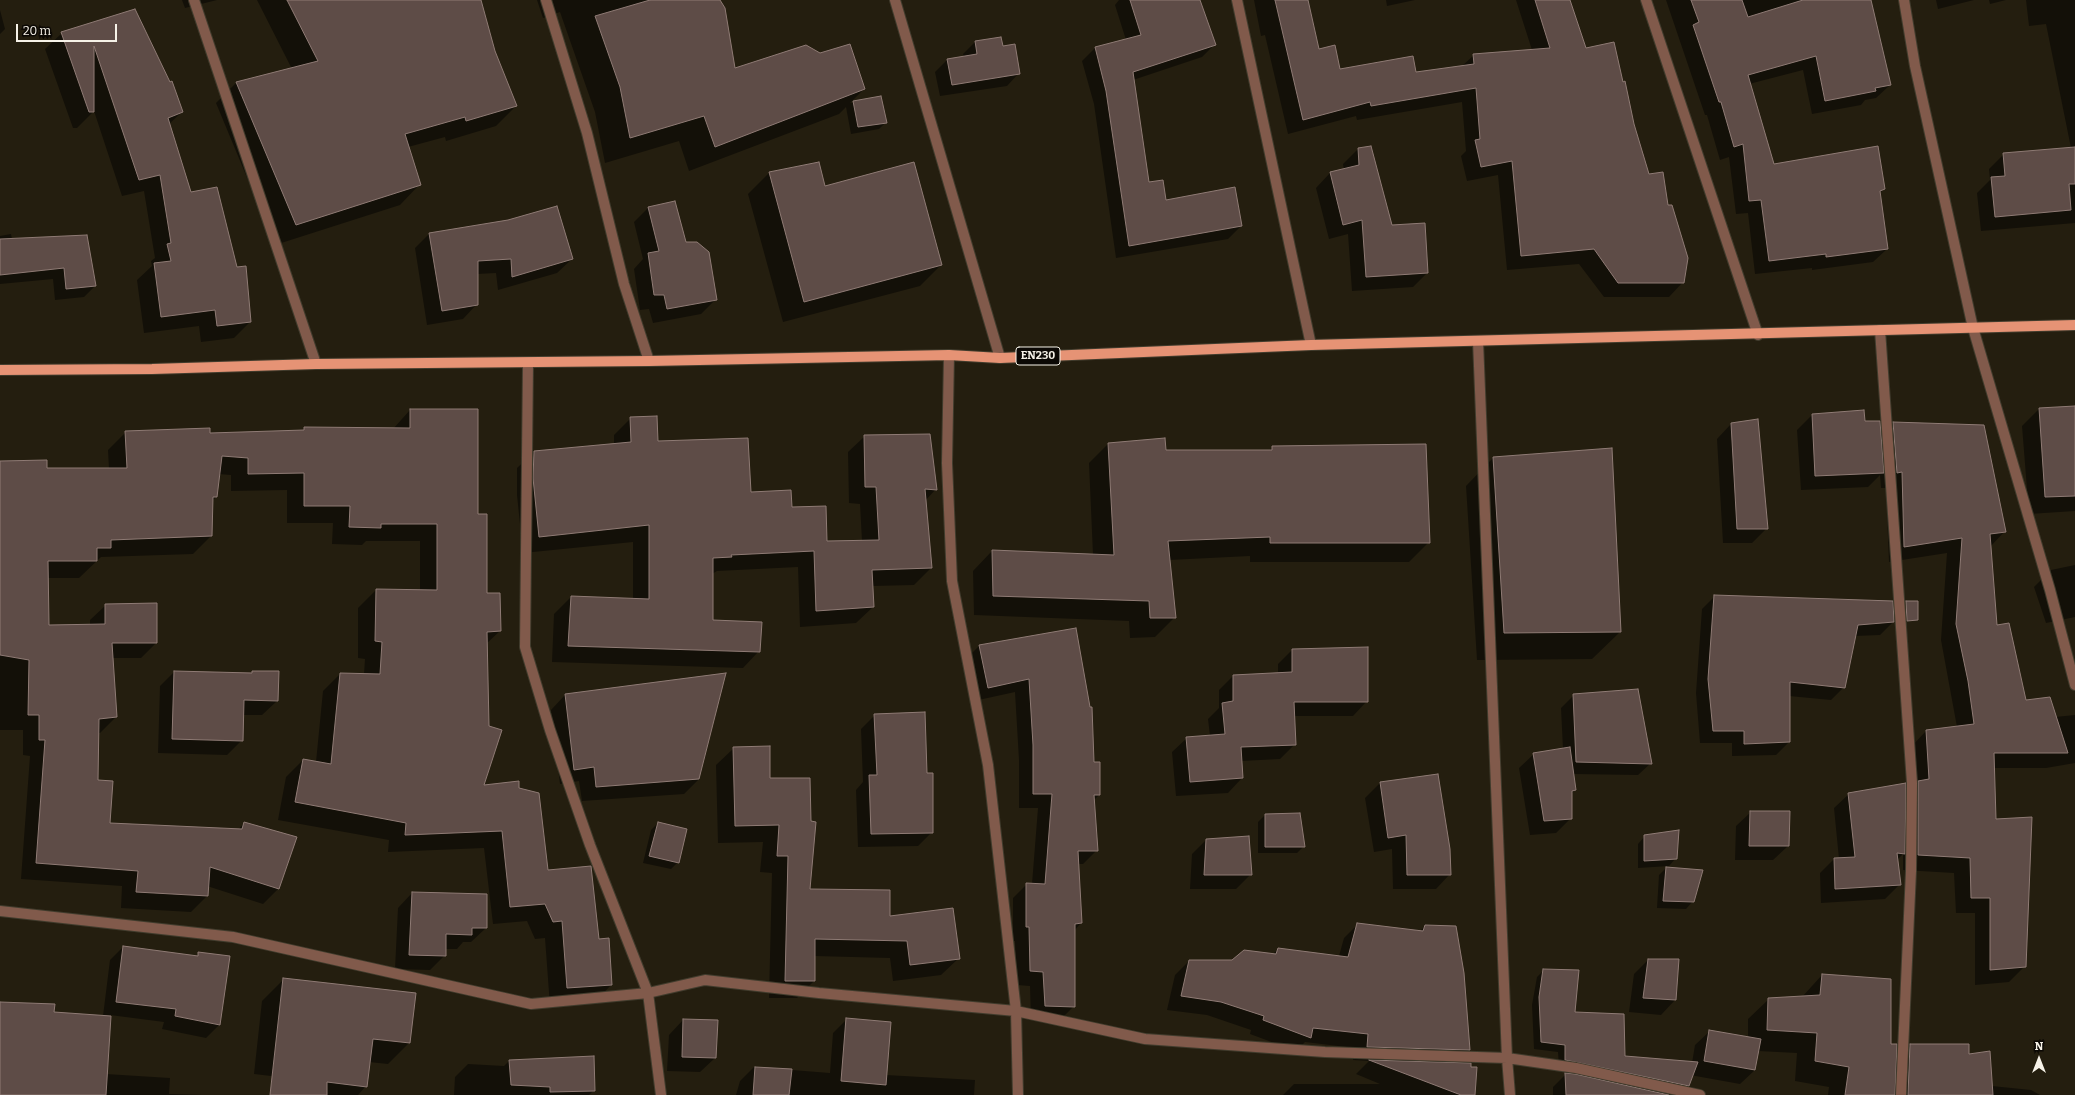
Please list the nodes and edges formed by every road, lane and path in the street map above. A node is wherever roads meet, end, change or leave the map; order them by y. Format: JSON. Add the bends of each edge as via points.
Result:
{"nodes":[{"id":1,"x":194,"y":0,"type":"edge"},
{"id":2,"x":546,"y":0,"type":"edge"},
{"id":3,"x":895,"y":0,"type":"edge"},
{"id":4,"x":1237,"y":0,"type":"edge"},
{"id":5,"x":1646,"y":0,"type":"edge"},
{"id":6,"x":1904,"y":0,"type":"edge"},
{"id":7,"x":2075,"y":325,"type":"edge"},
{"id":8,"x":1973,"y":328,"type":"junction"},
{"id":9,"x":1880,"y":330,"type":"junction"},
{"id":10,"x":1758,"y":335,"type":"junction"},
{"id":11,"x":1478,"y":341,"type":"junction"},
{"id":12,"x":1311,"y":345,"type":"junction"},
{"id":13,"x":949,"y":355,"type":"junction"},
{"id":14,"x":1000,"y":358,"type":"junction"},
{"id":15,"x":649,"y":361,"type":"junction"},
{"id":16,"x":528,"y":363,"type":"junction"},
{"id":17,"x":316,"y":364,"type":"junction"},
{"id":18,"x":0,"y":369,"type":"edge"},
{"id":19,"x":2075,"y":685,"type":"edge"},
{"id":20,"x":0,"y":912,"type":"edge"},
{"id":21,"x":648,"y":993,"type":"junction"},
{"id":22,"x":1016,"y":1011,"type":"junction"},
{"id":23,"x":1507,"y":1058,"type":"junction"},
{"id":24,"x":660,"y":1095,"type":"edge"},
{"id":25,"x":1018,"y":1095,"type":"edge"},
{"id":26,"x":1510,"y":1095,"type":"edge"},
{"id":27,"x":1700,"y":1095,"type":"edge"},
{"id":28,"x":1901,"y":1095,"type":"edge"}],
"edges":[{"from":1,"to":17,"type":"street"},
{"from":2,"to":15,"type":"street","via":[[587,133],[624,284]]},
{"from":3,"to":14,"type":"street"},
{"from":4,"to":12,"type":"street"},
{"from":5,"to":10,"type":"street"},
{"from":6,"to":8,"type":"street","via":[[1915,66]]},
{"from":7,"to":8,"type":"main road","number":"EN230"},
{"from":8,"to":9,"type":"main road","number":"EN230"},
{"from":8,"to":19,"type":"street","via":[[2048,582]]},
{"from":9,"to":10,"type":"main road","number":"EN230"},
{"from":9,"to":28,"type":"street","via":[[1912,783],[1911,871]]},
{"from":10,"to":11,"type":"main road","number":"EN230"},
{"from":11,"to":12,"type":"main road","number":"EN230"},
{"from":11,"to":23,"type":"street"},
{"from":12,"to":14,"type":"main road","number":"EN230"},
{"from":13,"to":14,"type":"main road","number":"EN230"},
{"from":13,"to":15,"type":"main road","number":"EN230"},
{"from":13,"to":22,"type":"street","via":[[947,463],[952,581],[988,766]]},
{"from":15,"to":16,"type":"main road","number":"EN230"},
{"from":16,"to":17,"type":"main road","number":"EN230"},
{"from":16,"to":21,"type":"street","via":[[525,647],[550,730],[590,845]]},
{"from":17,"to":18,"type":"main road","number":"EN230","via":[[152,369]]},
{"from":20,"to":21,"type":"street","via":[[233,937],[530,1004]]},
{"from":21,"to":22,"type":"street","via":[[705,980]]},
{"from":21,"to":24,"type":"street"},
{"from":22,"to":23,"type":"street","via":[[1145,1038],[1325,1052]]},
{"from":22,"to":25,"type":"street"},
{"from":23,"to":26,"type":"street"},
{"from":23,"to":27,"type":"street","via":[[1576,1068]]}]}
